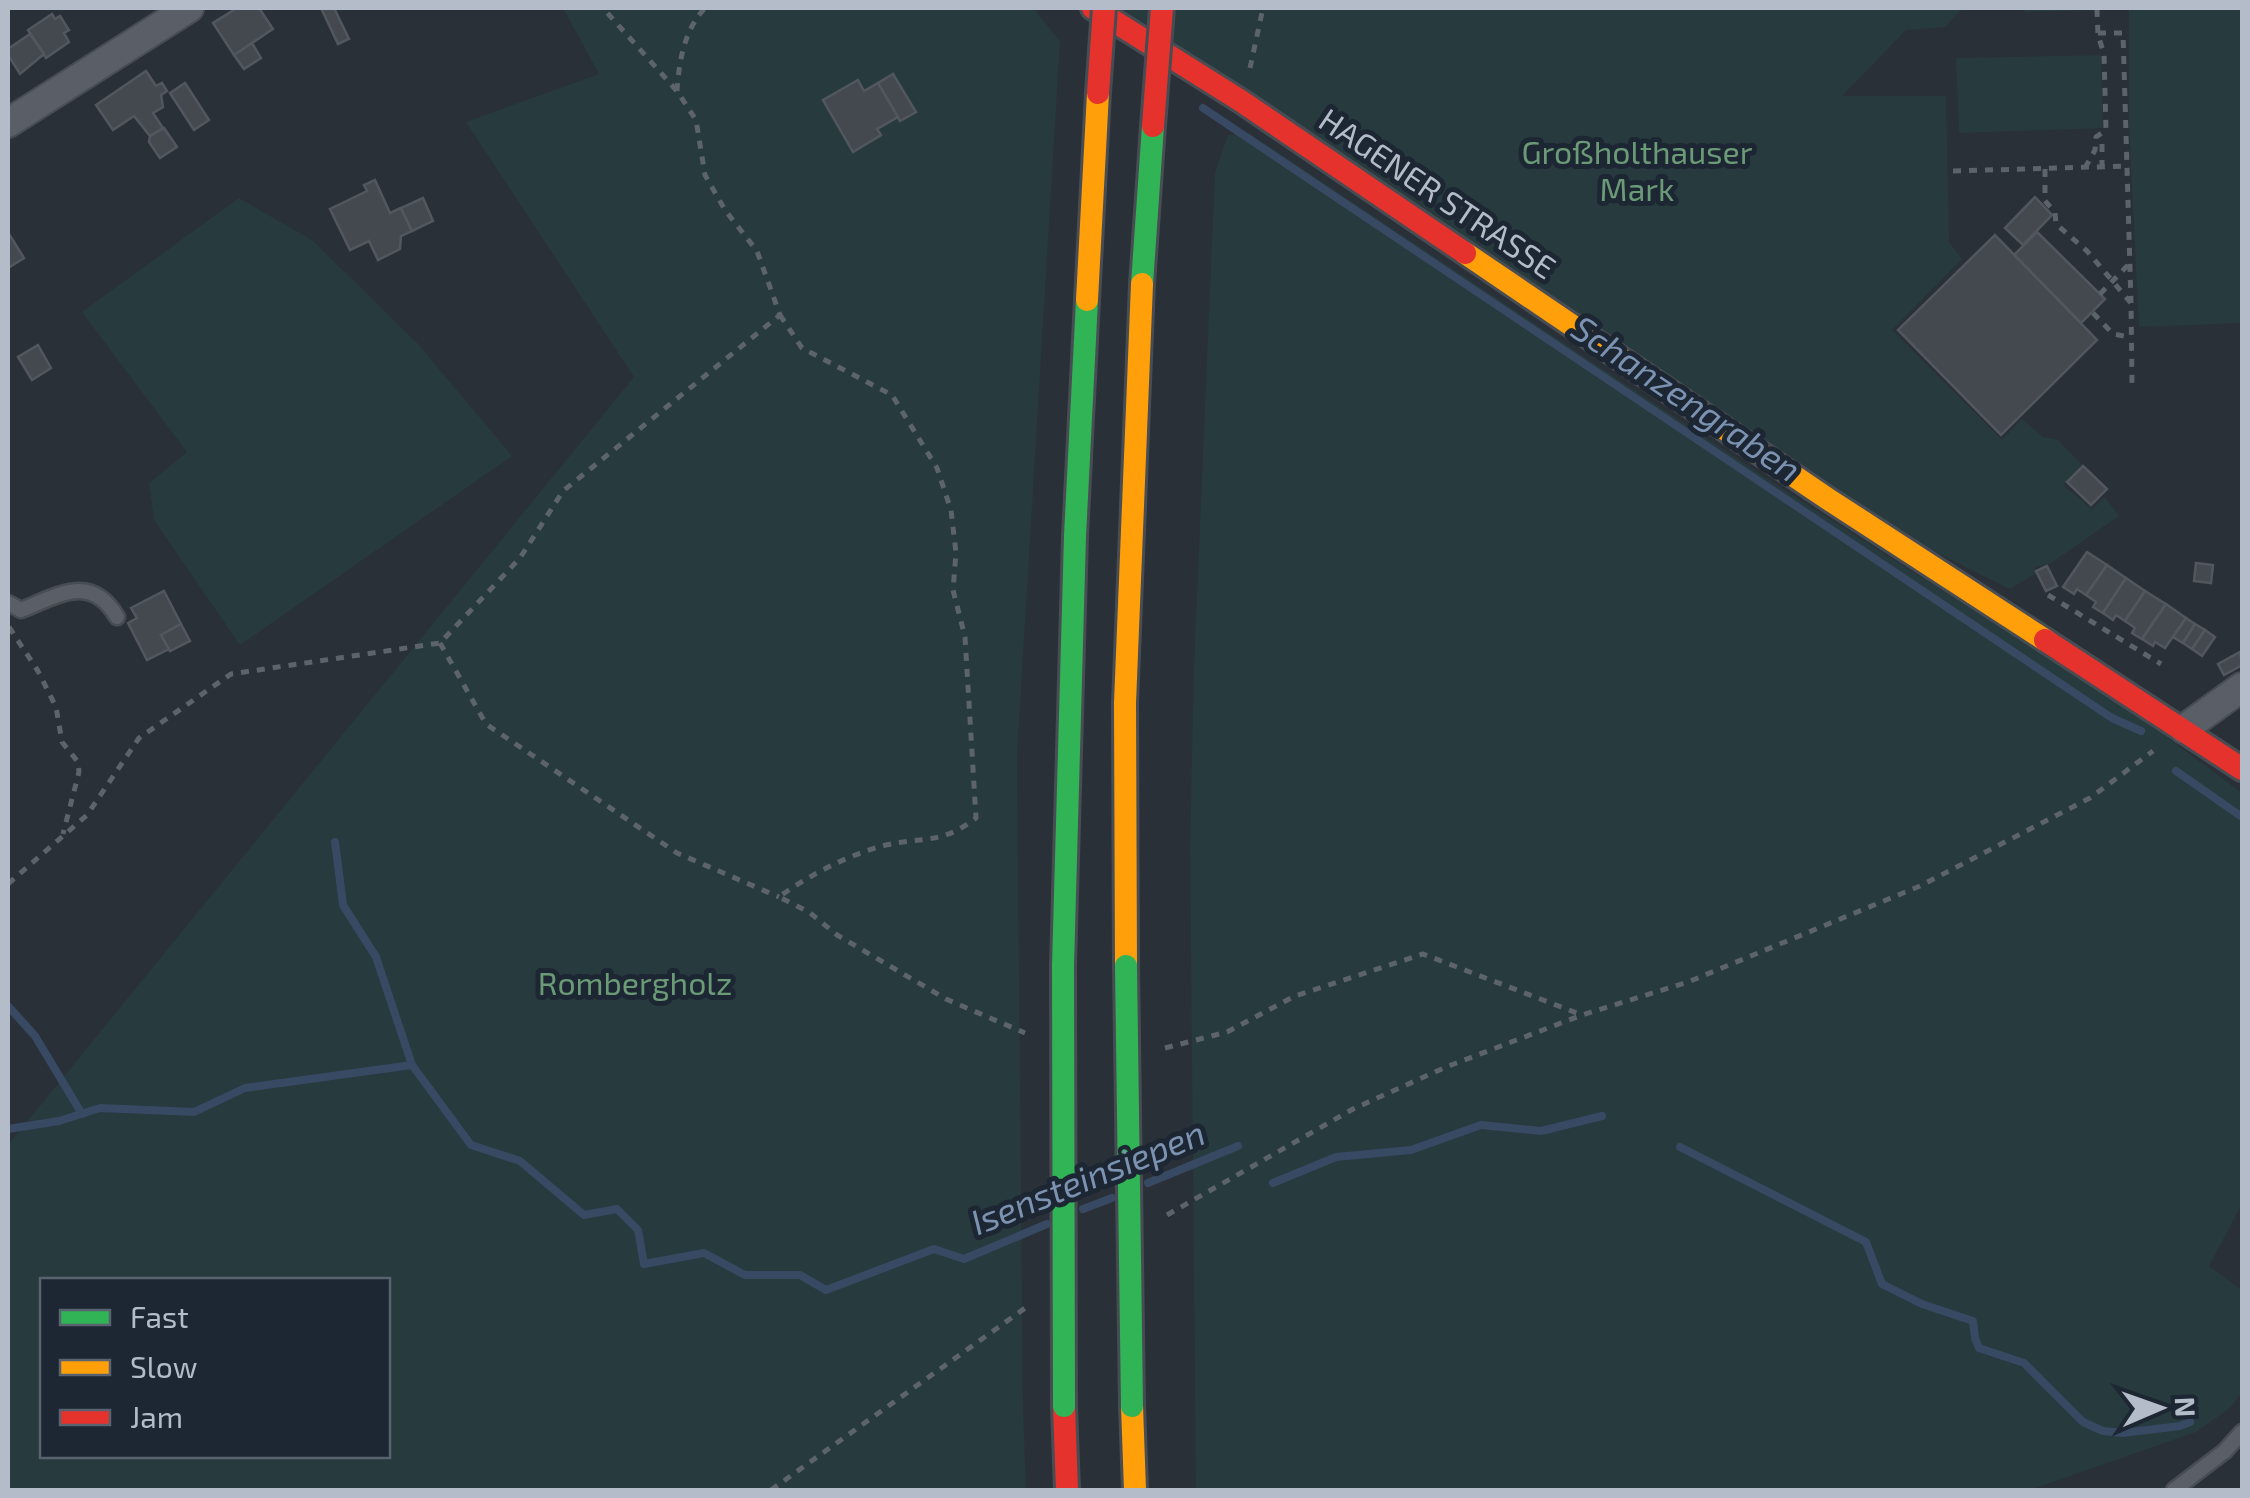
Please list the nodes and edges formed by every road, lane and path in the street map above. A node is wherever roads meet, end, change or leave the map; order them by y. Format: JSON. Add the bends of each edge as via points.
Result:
{"nodes":[{"id":1,"x":189,"y":8,"type":"edge"},
{"id":2,"x":603,"y":8,"type":"edge"},
{"id":3,"x":705,"y":8,"type":"edge"},
{"id":4,"x":1093,"y":8,"type":"edge"},
{"id":5,"x":1104,"y":8,"type":"edge"},
{"id":6,"x":1162,"y":8,"type":"edge"},
{"id":7,"x":1262,"y":8,"type":"edge"},
{"id":8,"x":2097,"y":10,"type":"dead end"},
{"id":9,"x":2098,"y":33,"type":"junction"},
{"id":10,"x":677,"y":91,"type":"junction"},
{"id":11,"x":1241,"y":101,"type":"junction"},
{"id":12,"x":8,"y":123,"type":"edge"},
{"id":13,"x":2102,"y":144,"type":"dead end"},
{"id":14,"x":2128,"y":166,"type":"junction"},
{"id":15,"x":2102,"y":167,"type":"junction"},
{"id":16,"x":2045,"y":168,"type":"junction"},
{"id":17,"x":2085,"y":168,"type":"junction"},
{"id":18,"x":1954,"y":171,"type":"dead end"},
{"id":19,"x":2131,"y":262,"type":"junction"},
{"id":20,"x":2110,"y":282,"type":"junction"},
{"id":21,"x":2100,"y":294,"type":"dead end"},
{"id":22,"x":2130,"y":302,"type":"junction"},
{"id":23,"x":2093,"y":313,"type":"dead end"},
{"id":24,"x":2129,"y":336,"type":"junction"},
{"id":25,"x":2132,"y":384,"type":"dead end"},
{"id":26,"x":2048,"y":594,"type":"dead end"},
{"id":27,"x":8,"y":603,"type":"edge"},
{"id":28,"x":116,"y":617,"type":"dead end"},
{"id":29,"x":8,"y":624,"type":"edge"},
{"id":30,"x":440,"y":642,"type":"junction"},
{"id":31,"x":2161,"y":664,"type":"dead end"},
{"id":32,"x":2242,"y":687,"type":"edge"},
{"id":33,"x":2184,"y":729,"type":"junction"},
{"id":34,"x":2242,"y":768,"type":"edge"},
{"id":35,"x":62,"y":838,"type":"junction"},
{"id":36,"x":8,"y":884,"type":"edge"},
{"id":37,"x":778,"y":897,"type":"dead end"},
{"id":38,"x":1582,"y":1014,"type":"dead end"},
{"id":39,"x":2242,"y":1432,"type":"edge"},
{"id":40,"x":1068,"y":1490,"type":"edge"},
{"id":41,"x":1136,"y":1490,"type":"edge"},
{"id":42,"x":2174,"y":1490,"type":"edge"}],
"edges":[{"from":1,"to":12,"type":"street"},
{"from":2,"to":10,"type":"path"},
{"from":3,"to":10,"type":"path","via":[[680,58]]},
{"from":4,"to":11,"type":"main road","name":"HAGENER STRASSE"},
{"from":5,"to":40,"type":"main road","bridge":true,"via":[[1075,536],[1062,966]]},
{"from":6,"to":41,"type":"main road","bridge":true,"via":[[1143,267],[1125,703]]},
{"from":7,"to":11,"type":"path"},
{"from":8,"to":9,"type":"path"},
{"from":9,"to":14,"type":"path","via":[[2123,33]]},
{"from":9,"to":17,"type":"path","via":[[2106,130],[2096,137]]},
{"from":10,"to":30,"type":"path","via":[[696,120],[705,175],[757,251],[780,315],[563,492],[520,558]]},
{"from":11,"to":33,"type":"main road","name":"HAGENER STRASSE","via":[[1828,498]]},
{"from":13,"to":15,"type":"path"},
{"from":14,"to":15,"type":"path"},
{"from":14,"to":19,"type":"path"},
{"from":15,"to":17,"type":"path"},
{"from":16,"to":17,"type":"path"},
{"from":16,"to":18,"type":"path"},
{"from":16,"to":20,"type":"path","via":[[2045,200],[2056,224]]},
{"from":19,"to":20,"type":"path"},
{"from":19,"to":22,"type":"path"},
{"from":20,"to":21,"type":"path"},
{"from":20,"to":22,"type":"path"},
{"from":22,"to":24,"type":"path"},
{"from":23,"to":24,"type":"path","via":[[2113,334]]},
{"from":24,"to":25,"type":"path"},
{"from":26,"to":31,"type":"path"},
{"from":27,"to":28,"type":"lane","via":[[21,610],[72,590],[95,592]]},
{"from":29,"to":35,"type":"path","via":[[38,671],[59,716],[62,742],[78,762]]},
{"from":30,"to":35,"type":"path","via":[[231,674],[139,738],[87,815]]},
{"from":30,"to":37,"type":"path","via":[[486,724],[678,853]]},
{"from":32,"to":33,"type":"street"},
{"from":33,"to":34,"type":"main road","name":"HAGENER STRASSE"},
{"from":33,"to":38,"type":"path","via":[[2090,798],[1920,886],[1688,982]]},
{"from":35,"to":36,"type":"path"},
{"from":39,"to":42,"type":"lane"}]}
